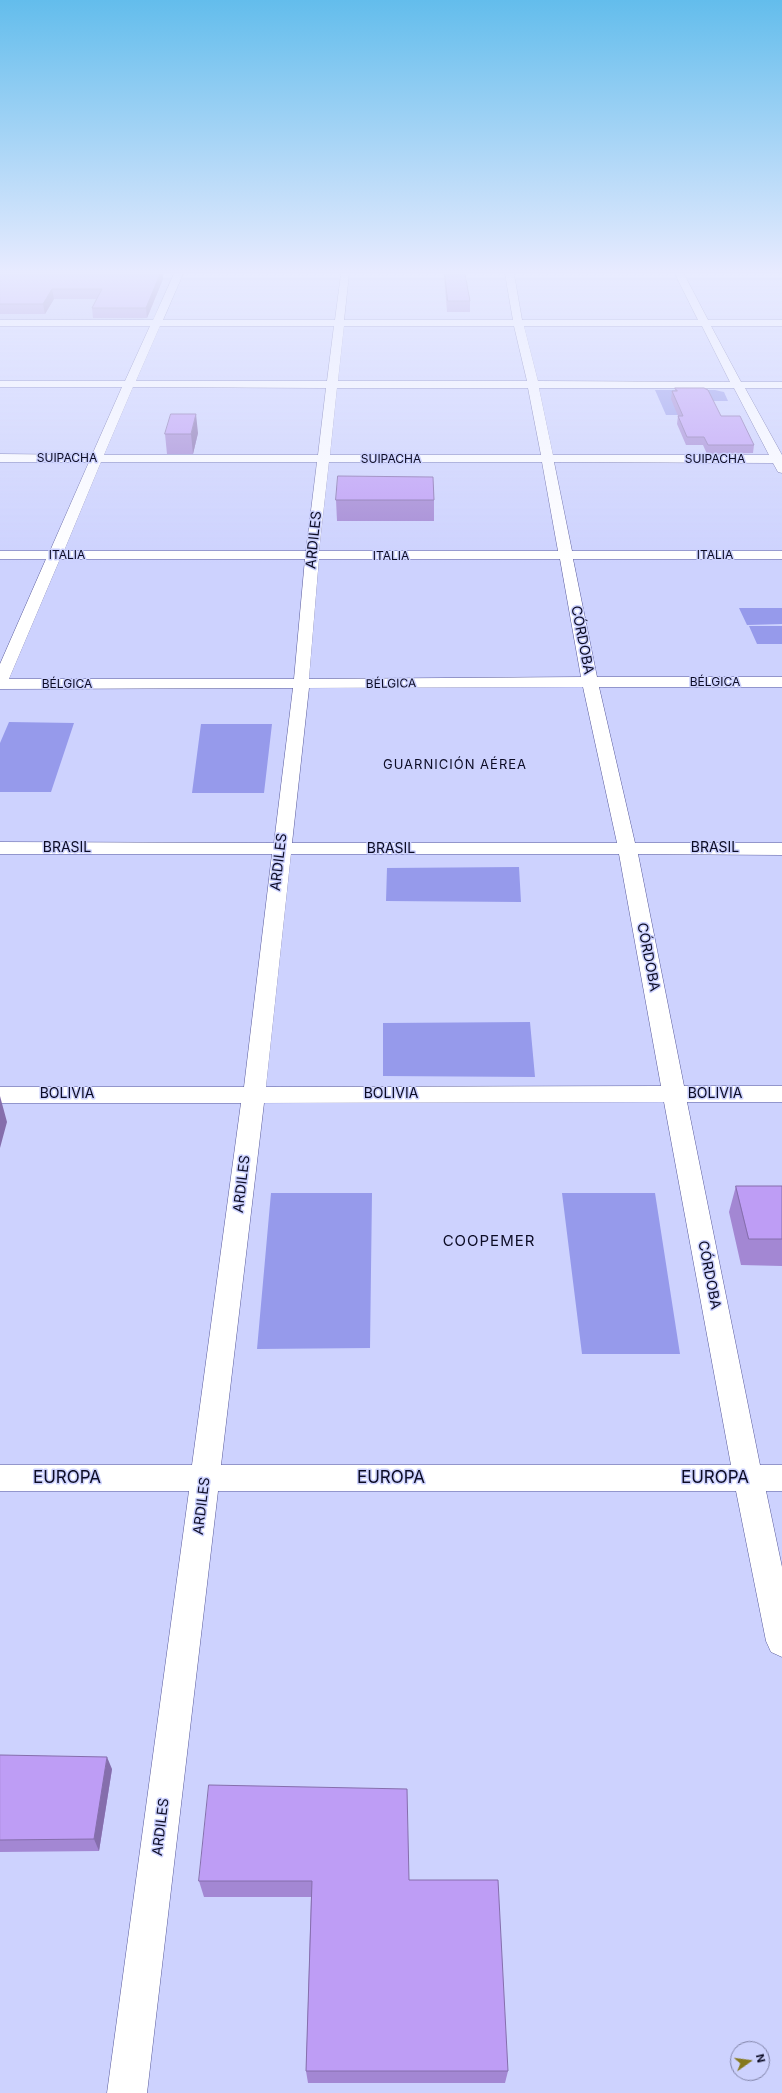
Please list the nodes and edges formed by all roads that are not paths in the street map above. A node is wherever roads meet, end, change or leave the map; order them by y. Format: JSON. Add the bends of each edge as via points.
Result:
{"nodes":[{"id":1,"x":135,"y":372,"type":"edge"},
{"id":2,"x":333,"y":372,"type":"edge"},
{"id":3,"x":531,"y":372,"type":"edge"},
{"id":4,"x":729,"y":372,"type":"edge"},
{"id":5,"x":0,"y":384,"type":"edge"},
{"id":6,"x":129,"y":384,"type":"junction"},
{"id":7,"x":332,"y":384,"type":"junction"},
{"id":8,"x":534,"y":384,"type":"junction"},
{"id":9,"x":736,"y":385,"type":"junction"},
{"id":10,"x":782,"y":385,"type":"edge"},
{"id":11,"x":0,"y":458,"type":"edge"},
{"id":12,"x":97,"y":458,"type":"junction"},
{"id":13,"x":322,"y":459,"type":"junction"},
{"id":14,"x":548,"y":459,"type":"junction"},
{"id":15,"x":780,"y":462,"type":"edge"},
{"id":16,"x":0,"y":555,"type":"edge"},
{"id":17,"x":55,"y":555,"type":"junction"},
{"id":18,"x":782,"y":555,"type":"edge"},
{"id":19,"x":312,"y":556,"type":"junction"},
{"id":20,"x":566,"y":556,"type":"junction"},
{"id":21,"x":590,"y":681,"type":"junction"},
{"id":22,"x":782,"y":682,"type":"edge"},
{"id":23,"x":0,"y":683,"type":"edge"},
{"id":24,"x":301,"y":685,"type":"junction"},
{"id":25,"x":0,"y":848,"type":"edge"},
{"id":26,"x":627,"y":848,"type":"junction"},
{"id":27,"x":782,"y":848,"type":"edge"},
{"id":28,"x":281,"y":849,"type":"junction"},
{"id":29,"x":254,"y":1094,"type":"junction"},
{"id":30,"x":674,"y":1094,"type":"junction"},
{"id":31,"x":782,"y":1094,"type":"edge"},
{"id":32,"x":0,"y":1095,"type":"edge"},
{"id":33,"x":0,"y":1478,"type":"edge"},
{"id":34,"x":206,"y":1478,"type":"junction"},
{"id":35,"x":748,"y":1478,"type":"junction"},
{"id":36,"x":782,"y":1478,"type":"edge"},
{"id":37,"x":782,"y":1641,"type":"edge"},
{"id":38,"x":126,"y":2093,"type":"edge"}],
"edges":[{"from":1,"to":6,"type":"street"},
{"from":2,"to":7,"type":"street","name":"ARDILES"},
{"from":3,"to":8,"type":"street","name":"CÓRDOBA"},
{"from":4,"to":9,"type":"street"},
{"from":5,"to":6,"type":"street"},
{"from":6,"to":7,"type":"street"},
{"from":6,"to":12,"type":"street"},
{"from":7,"to":8,"type":"street"},
{"from":7,"to":13,"type":"street","name":"ARDILES"},
{"from":8,"to":9,"type":"street"},
{"from":8,"to":14,"type":"street","name":"CÓRDOBA"},
{"from":9,"to":10,"type":"street"},
{"from":9,"to":15,"type":"street"},
{"from":11,"to":12,"type":"street","name":"SUIPACHA"},
{"from":12,"to":13,"type":"street","name":"SUIPACHA"},
{"from":12,"to":17,"type":"street"},
{"from":13,"to":14,"type":"street","name":"SUIPACHA"},
{"from":13,"to":19,"type":"street","name":"ARDILES"},
{"from":14,"to":15,"type":"street","name":"SUIPACHA"},
{"from":14,"to":20,"type":"street","name":"CÓRDOBA"},
{"from":16,"to":17,"type":"street","name":"ITALIA"},
{"from":17,"to":19,"type":"street","name":"ITALIA"},
{"from":17,"to":23,"type":"street"},
{"from":18,"to":20,"type":"street","name":"ITALIA"},
{"from":19,"to":20,"type":"street","name":"ITALIA"},
{"from":19,"to":24,"type":"street","name":"ARDILES"},
{"from":20,"to":21,"type":"street","name":"CÓRDOBA"},
{"from":21,"to":22,"type":"street","name":"BÉLGICA"},
{"from":21,"to":24,"type":"street","name":"BÉLGICA"},
{"from":21,"to":26,"type":"street","name":"CÓRDOBA"},
{"from":23,"to":24,"type":"street","name":"BÉLGICA"},
{"from":24,"to":28,"type":"street","name":"ARDILES"},
{"from":25,"to":28,"type":"street","name":"BRASIL"},
{"from":26,"to":27,"type":"street","name":"BRASIL"},
{"from":26,"to":28,"type":"street","name":"BRASIL"},
{"from":26,"to":30,"type":"street","name":"CÓRDOBA"},
{"from":28,"to":29,"type":"street","name":"ARDILES"},
{"from":29,"to":30,"type":"street","name":"BOLIVIA"},
{"from":29,"to":32,"type":"street","name":"BOLIVIA"},
{"from":29,"to":34,"type":"street","name":"ARDILES"},
{"from":30,"to":31,"type":"street","name":"BOLIVIA"},
{"from":30,"to":35,"type":"street","name":"CÓRDOBA"},
{"from":33,"to":34,"type":"street","name":"EUROPA"},
{"from":34,"to":35,"type":"street","name":"EUROPA"},
{"from":34,"to":38,"type":"street","name":"ARDILES"},
{"from":35,"to":36,"type":"street","name":"EUROPA"},
{"from":35,"to":37,"type":"street","name":"CÓRDOBA"}]}
